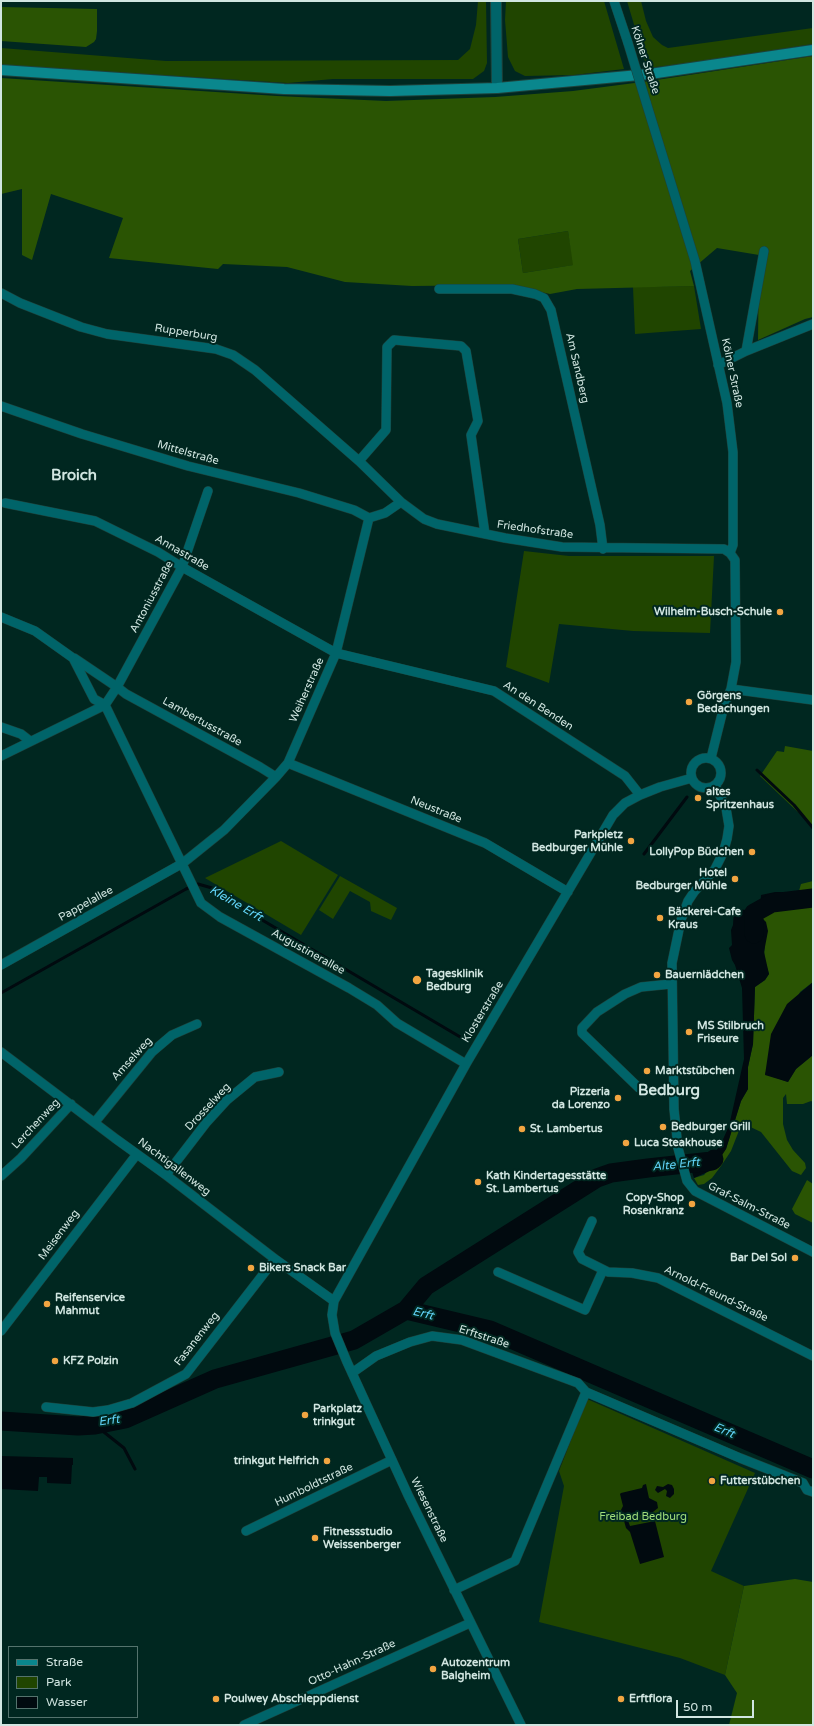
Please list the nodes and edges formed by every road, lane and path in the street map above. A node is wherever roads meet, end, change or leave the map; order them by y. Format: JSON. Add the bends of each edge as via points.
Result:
{"nodes":[{"id":1,"x":496,"y":1,"type":"edge"},
{"id":2,"x":614,"y":1,"type":"edge"},
{"id":3,"x":813,"y":50,"type":"edge"},
{"id":4,"x":1,"y":70,"type":"edge"},
{"id":5,"x":497,"y":88,"type":"junction"},
{"id":6,"x":764,"y":252,"type":"dead end"},
{"id":7,"x":439,"y":289,"type":"dead end"},
{"id":8,"x":1,"y":293,"type":"edge"},
{"id":9,"x":813,"y":324,"type":"edge"},
{"id":10,"x":746,"y":351,"type":"junction"},
{"id":11,"x":718,"y":364,"type":"junction"},
{"id":12,"x":1,"y":406,"type":"edge"},
{"id":13,"x":359,"y":461,"type":"junction"},
{"id":14,"x":208,"y":491,"type":"dead end"},
{"id":15,"x":401,"y":502,"type":"junction"},
{"id":16,"x":6,"y":503,"type":"dead end"},
{"id":17,"x":370,"y":518,"type":"junction"},
{"id":18,"x":485,"y":534,"type":"junction"},
{"id":19,"x":603,"y":548,"type":"junction"},
{"id":20,"x":730,"y":553,"type":"junction"},
{"id":21,"x":182,"y":567,"type":"junction"},
{"id":22,"x":1,"y":617,"type":"edge"},
{"id":23,"x":336,"y":652,"type":"junction"},
{"id":24,"x":73,"y":658,"type":"junction"},
{"id":25,"x":117,"y":687,"type":"junction"},
{"id":26,"x":731,"y":689,"type":"junction"},
{"id":27,"x":813,"y":700,"type":"edge"},
{"id":28,"x":105,"y":705,"type":"junction"},
{"id":29,"x":1,"y":727,"type":"edge"},
{"id":30,"x":30,"y":741,"type":"junction"},
{"id":31,"x":1,"y":756,"type":"edge"},
{"id":32,"x":711,"y":758,"type":"junction"},
{"id":33,"x":288,"y":763,"type":"junction"},
{"id":34,"x":276,"y":777,"type":"junction"},
{"id":35,"x":692,"y":778,"type":"junction"},
{"id":36,"x":715,"y":785,"type":"junction"},
{"id":37,"x":640,"y":795,"type":"junction"},
{"id":38,"x":183,"y":864,"type":"junction"},
{"id":39,"x":568,"y":892,"type":"junction"},
{"id":40,"x":1,"y":965,"type":"edge"},
{"id":41,"x":671,"y":984,"type":"junction"},
{"id":42,"x":197,"y":1024,"type":"dead end"},
{"id":43,"x":2,"y":1055,"type":"edge"},
{"id":44,"x":466,"y":1064,"type":"junction"},
{"id":45,"x":279,"y":1072,"type":"dead end"},
{"id":46,"x":640,"y":1088,"type":"dead end"},
{"id":47,"x":71,"y":1104,"type":"junction"},
{"id":48,"x":95,"y":1122,"type":"junction"},
{"id":49,"x":137,"y":1154,"type":"junction"},
{"id":50,"x":166,"y":1175,"type":"junction"},
{"id":51,"x":1,"y":1176,"type":"edge"},
{"id":52,"x":592,"y":1221,"type":"dead end"},
{"id":53,"x":813,"y":1252,"type":"edge"},
{"id":54,"x":275,"y":1259,"type":"junction"},
{"id":55,"x":602,"y":1270,"type":"junction"},
{"id":56,"x":498,"y":1272,"type":"dead end"},
{"id":57,"x":334,"y":1301,"type":"junction"},
{"id":58,"x":1,"y":1331,"type":"edge"},
{"id":59,"x":813,"y":1356,"type":"edge"},
{"id":60,"x":352,"y":1373,"type":"junction"},
{"id":61,"x":586,"y":1392,"type":"junction"},
{"id":62,"x":46,"y":1407,"type":"dead end"},
{"id":63,"x":392,"y":1460,"type":"junction"},
{"id":64,"x":813,"y":1492,"type":"edge"},
{"id":65,"x":246,"y":1531,"type":"dead end"},
{"id":66,"x":454,"y":1590,"type":"junction"},
{"id":67,"x":470,"y":1623,"type":"junction"},
{"id":68,"x":244,"y":1725,"type":"edge"},
{"id":69,"x":521,"y":1725,"type":"edge"}],
"edges":[{"from":1,"to":5,"type":"street"},
{"from":2,"to":11,"type":"street","name":"Kölner Straße","bridge":true,"via":[[695,261]]},
{"from":3,"to":5,"type":"main road","via":[[650,74]]},
{"from":4,"to":5,"type":"main road","via":[[284,89],[390,91]]},
{"from":6,"to":10,"type":"street"},
{"from":7,"to":19,"type":"street","name":"Am Sandberg","via":[[512,289],[544,298],[551,310]]},
{"from":8,"to":13,"type":"street","name":"Rupperburg","via":[[81,327],[108,334],[216,349],[233,355],[255,370]]},
{"from":9,"to":10,"type":"street"},
{"from":10,"to":11,"type":"street"},
{"from":11,"to":20,"type":"street","name":"Kölner Straße","via":[[727,402],[733,452],[733,545]]},
{"from":12,"to":17,"type":"street","name":"Mittelstraße","via":[[97,439],[188,466],[299,493],[354,510]]},
{"from":13,"to":15,"type":"street","name":"Friedhofstraße"},
{"from":13,"to":18,"type":"street","via":[[386,430],[387,347],[394,340],[461,346],[466,351],[478,421],[471,435]]},
{"from":14,"to":21,"type":"street","name":"Antoniusstraße"},
{"from":15,"to":17,"type":"street","via":[[385,513]]},
{"from":15,"to":18,"type":"street","name":"Friedhofstraße","via":[[430,521]]},
{"from":16,"to":21,"type":"street","name":"Annastraße","via":[[95,521],[158,552]]},
{"from":17,"to":23,"type":"street","name":"Weiherstraße"},
{"from":18,"to":19,"type":"street","name":"Friedhofstraße","via":[[562,547]]},
{"from":19,"to":20,"type":"street","name":"Friedhofstraße","via":[[724,549]]},
{"from":20,"to":26,"type":"street","name":"Kölner Straße","via":[[735,560],[736,662]]},
{"from":21,"to":23,"type":"street","name":"Annastraße"},
{"from":21,"to":25,"type":"street","name":"Antoniusstraße"},
{"from":22,"to":24,"type":"street","name":"Augustinerallee","via":[[34,631]]},
{"from":23,"to":33,"type":"street","name":"Weiherstraße"},
{"from":23,"to":37,"type":"street","name":"An den Benden","via":[[494,691],[625,776]]},
{"from":24,"to":25,"type":"street","name":"Augustinerallee"},
{"from":24,"to":28,"type":"street","name":"Augustinerallee","via":[[94,699]]},
{"from":25,"to":28,"type":"street"},
{"from":25,"to":34,"type":"street","name":"Lambertusstraße"},
{"from":26,"to":27,"type":"street"},
{"from":26,"to":32,"type":"street","name":"Kölner Straße"},
{"from":28,"to":30,"type":"street"},
{"from":28,"to":38,"type":"street","name":"Augustinerallee"},
{"from":29,"to":30,"type":"street","via":[[21,734]]},
{"from":30,"to":31,"type":"street"},
{"from":32,"to":35,"type":"street","via":[[701,758],[694,764],[691,768]]},
{"from":32,"to":36,"type":"street","via":[[719,764],[722,773]]},
{"from":33,"to":34,"type":"street","name":"Weiherstraße"},
{"from":33,"to":39,"type":"street","name":"Neustraße","via":[[485,843]]},
{"from":34,"to":38,"type":"street","name":"Weiherstraße","via":[[224,830]]},
{"from":35,"to":36,"type":"street","via":[[702,787]]},
{"from":35,"to":37,"type":"street","name":"Klosterstraße"},
{"from":36,"to":41,"type":"street","via":[[726,808],[727,839],[717,865],[688,901],[681,920],[672,963]]},
{"from":37,"to":39,"type":"street","name":"Klosterstraße","via":[[625,803],[613,815]]},
{"from":38,"to":40,"type":"street","name":"Pappelallee"},
{"from":38,"to":44,"type":"street","name":"Augustinerallee","via":[[201,903],[220,917],[349,988],[398,1023]]},
{"from":39,"to":44,"type":"street","name":"Klosterstraße"},
{"from":41,"to":46,"type":"street","via":[[641,987],[625,994],[597,1012],[582,1028],[582,1033]]},
{"from":41,"to":53,"type":"street","name":"Graf-Salm-Straße","via":[[674,1108],[678,1148],[683,1172],[689,1185],[704,1197]]},
{"from":42,"to":48,"type":"street","name":"Amselweg","via":[[172,1035],[152,1052]]},
{"from":43,"to":47,"type":"street","name":"Nachtigallenweg"},
{"from":44,"to":57,"type":"street","name":"Klosterstraße"},
{"from":45,"to":50,"type":"street","name":"Drosselweg","via":[[255,1078],[227,1100]]},
{"from":47,"to":48,"type":"street","name":"Nachtigallenweg"},
{"from":47,"to":51,"type":"street","name":"Lerchenweg"},
{"from":48,"to":49,"type":"street","name":"Nachtigallenweg"},
{"from":49,"to":50,"type":"street","name":"Nachtigallenweg"},
{"from":49,"to":58,"type":"street","name":"Meisenweg"},
{"from":50,"to":54,"type":"street","name":"Nachtigallenweg"},
{"from":52,"to":55,"type":"street","name":"Arnold-Freund-Straße","via":[[578,1252],[582,1259]]},
{"from":54,"to":57,"type":"street","name":"Nachtigallenweg"},
{"from":54,"to":62,"type":"street","name":"Fasanenweg","via":[[186,1374],[132,1403],[108,1410],[93,1412]]},
{"from":55,"to":56,"type":"street","via":[[585,1310]]},
{"from":55,"to":59,"type":"street","name":"Arnold-Freund-Straße","via":[[658,1278]]},
{"from":57,"to":60,"type":"street","name":"Wiesenstraße","via":[[332,1315],[335,1333]]},
{"from":60,"to":61,"type":"street","name":"Erftstraße","via":[[376,1356],[432,1336],[462,1340],[578,1383]]},
{"from":60,"to":63,"type":"street","name":"Wiesenstraße"},
{"from":61,"to":64,"type":"street","name":"Erftstraße","via":[[803,1483],[807,1490]]},
{"from":61,"to":66,"type":"street","via":[[515,1561]]},
{"from":63,"to":65,"type":"street","name":"Humboldtstraße"},
{"from":63,"to":66,"type":"street","name":"Wiesenstraße"},
{"from":66,"to":67,"type":"street","name":"Wiesenstraße"},
{"from":67,"to":68,"type":"street","name":"Otto-Hahn-Straße"},
{"from":67,"to":69,"type":"street","name":"Wiesenstraße"}]}
